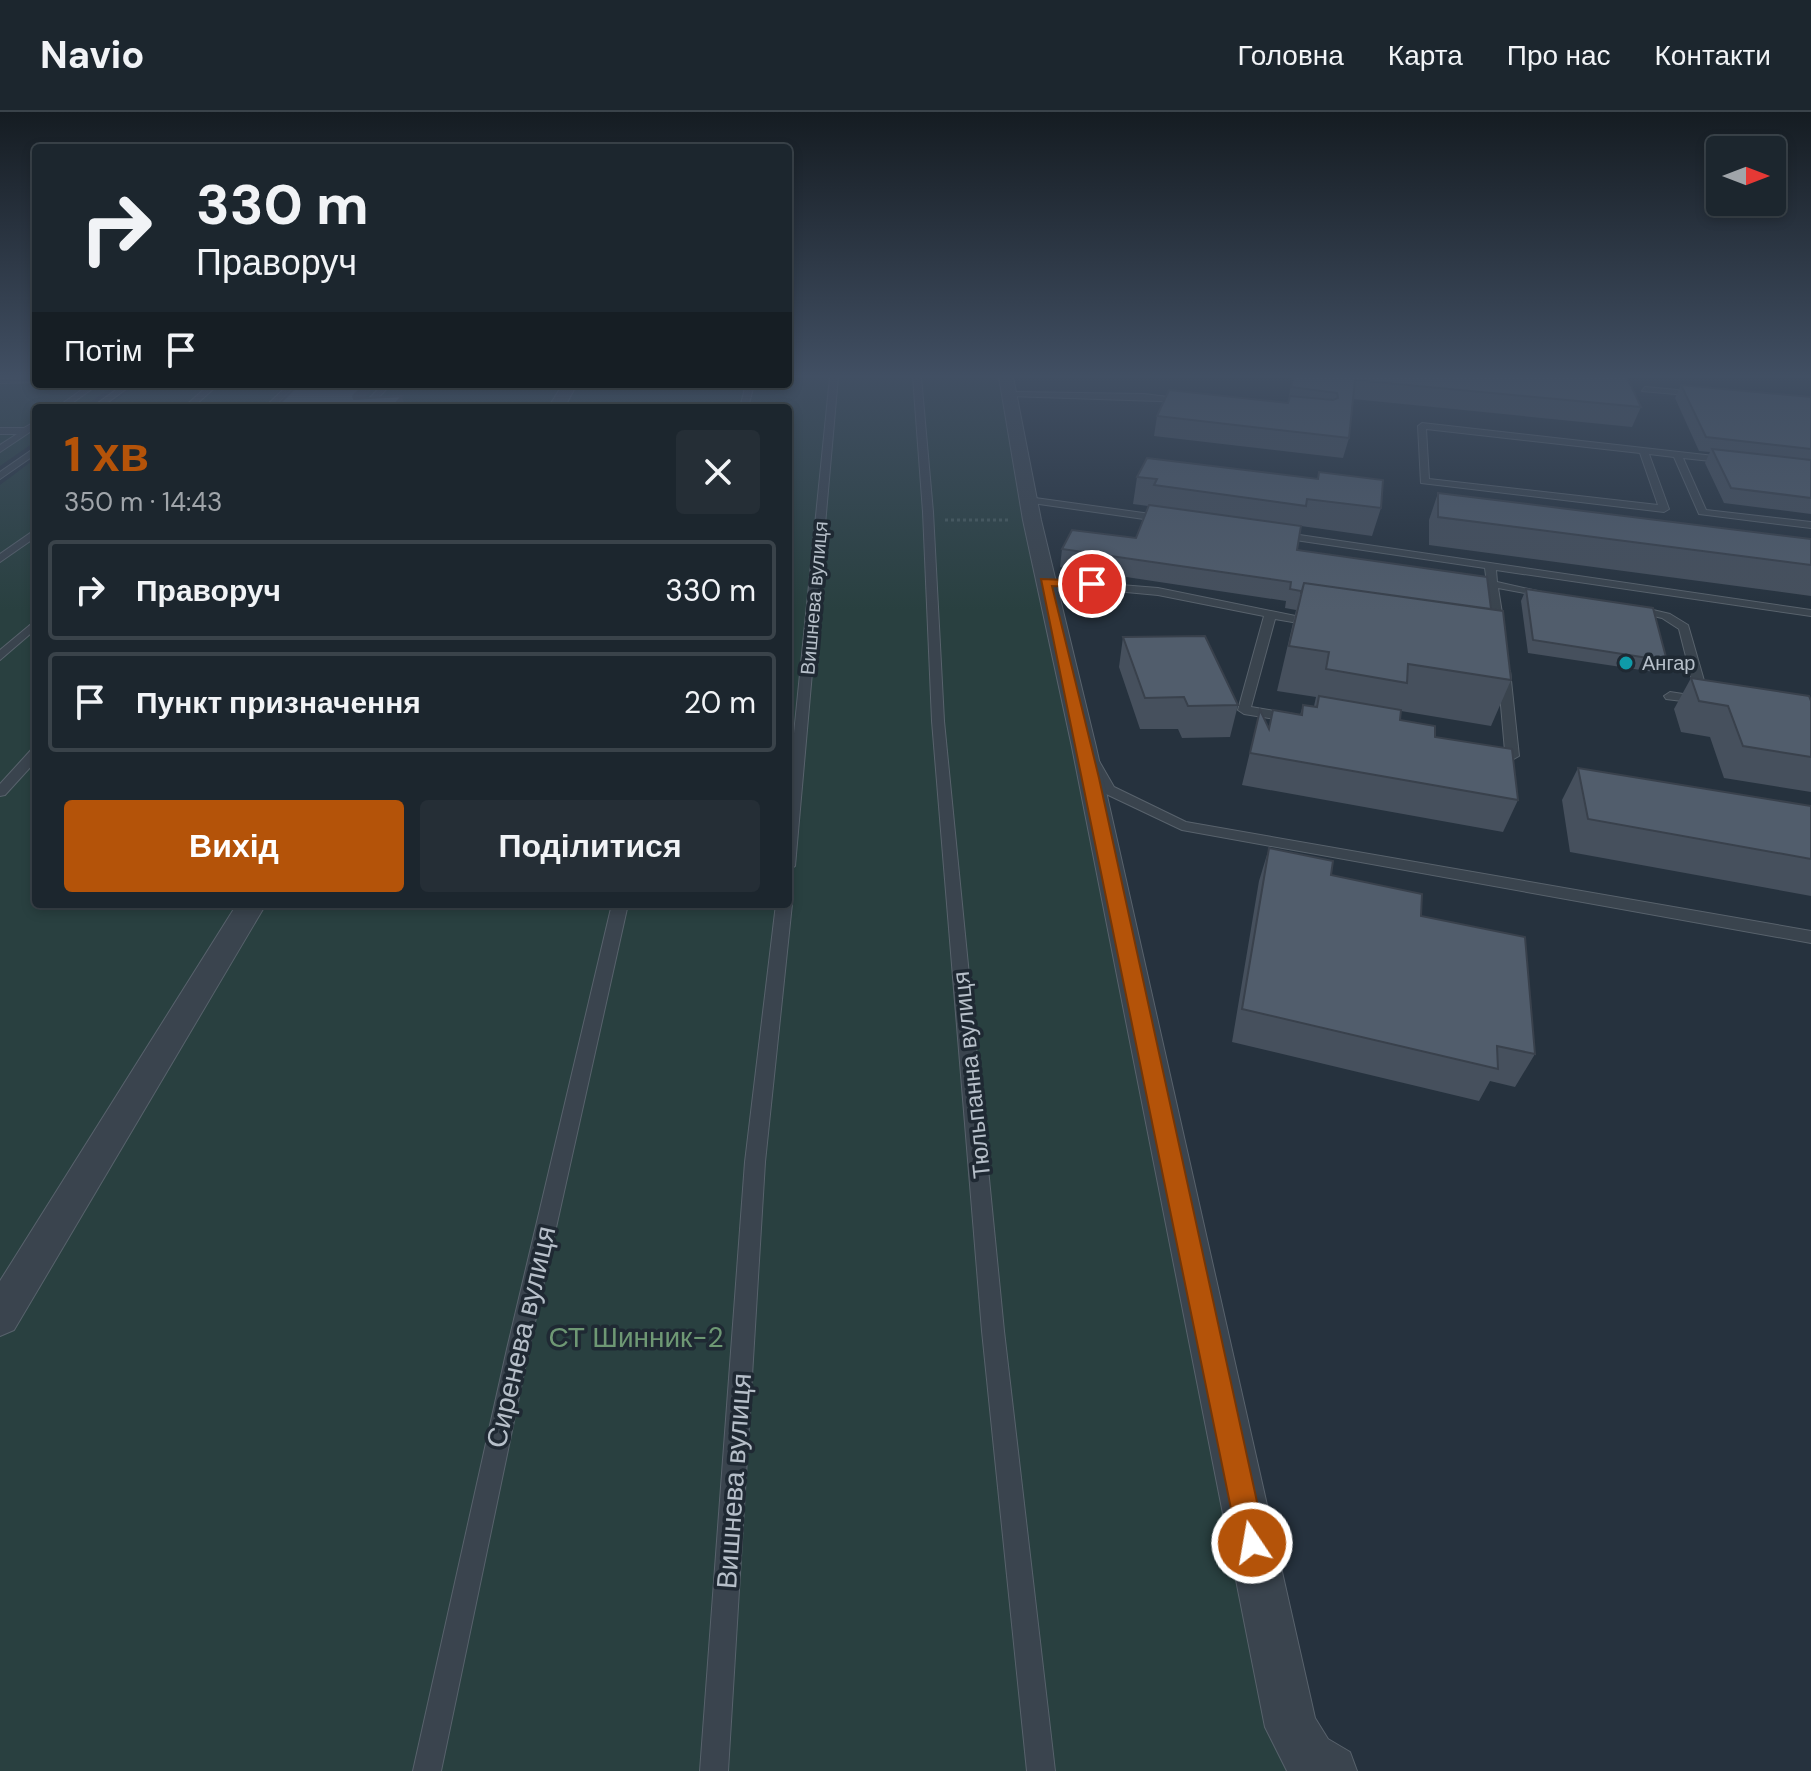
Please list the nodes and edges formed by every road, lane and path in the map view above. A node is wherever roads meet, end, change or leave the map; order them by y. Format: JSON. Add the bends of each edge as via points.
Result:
{"nodes":[{"id":1,"x":30,"y":454,"type":"edge"},
{"id":2,"x":827,"y":454,"type":"edge"},
{"id":3,"x":923,"y":454,"type":"edge"},
{"id":4,"x":1020,"y":454,"type":"edge"},
{"id":5,"x":1423,"y":454,"type":"edge"},
{"id":6,"x":1645,"y":454,"type":"edge"},
{"id":7,"x":1677,"y":454,"type":"edge"},
{"id":8,"x":1681,"y":454,"type":"edge"},
{"id":9,"x":1737,"y":460,"type":"edge"},
{"id":10,"x":0,"y":476,"type":"edge"},
{"id":11,"x":1030,"y":510,"type":"junction"},
{"id":12,"x":928,"y":520,"type":"junction"},
{"id":13,"x":1184,"y":521,"type":"edge"},
{"id":14,"x":1811,"y":525,"type":"edge"},
{"id":15,"x":1261,"y":533,"type":"edge"},
{"id":16,"x":32,"y":535,"type":"edge"},
{"id":17,"x":0,"y":559,"type":"edge"},
{"id":18,"x":1490,"y":566,"type":"junction"},
{"id":19,"x":1045,"y":582,"type":"junction"},
{"id":20,"x":1492,"y":584,"type":"junction"},
{"id":21,"x":1553,"y":595,"type":"edge"},
{"id":22,"x":1629,"y":608,"type":"edge"},
{"id":23,"x":1811,"y":613,"type":"edge"},
{"id":24,"x":1270,"y":616,"type":"junction"},
{"id":25,"x":1332,"y":625,"type":"edge"},
{"id":26,"x":32,"y":627,"type":"edge"},
{"id":27,"x":0,"y":656,"type":"edge"},
{"id":28,"x":1670,"y":696,"type":"dead end"},
{"id":29,"x":1704,"y":701,"type":"junction"},
{"id":30,"x":1719,"y":704,"type":"edge"},
{"id":31,"x":1303,"y":720,"type":"edge"},
{"id":32,"x":1084,"y":747,"type":"junction"},
{"id":33,"x":1483,"y":751,"type":"edge"},
{"id":34,"x":32,"y":757,"type":"edge"},
{"id":35,"x":0,"y":792,"type":"edge"},
{"id":36,"x":792,"y":823,"type":"edge"},
{"id":37,"x":250,"y":908,"type":"edge"},
{"id":38,"x":619,"y":908,"type":"edge"},
{"id":39,"x":784,"y":908,"type":"edge"},
{"id":40,"x":1811,"y":937,"type":"edge"},
{"id":41,"x":0,"y":1317,"type":"edge"},
{"id":42,"x":1316,"y":1767,"type":"edge"},
{"id":43,"x":427,"y":1771,"type":"edge"},
{"id":44,"x":714,"y":1771,"type":"edge"},
{"id":45,"x":1041,"y":1771,"type":"edge"}],
"edges":[{"from":1,"to":10,"type":"lane"},
{"from":2,"to":36,"type":"lane","name":"Вишнева вулиця"},
{"from":3,"to":12,"type":"lane","name":"Тюльпанна вулиця"},
{"from":4,"to":11,"type":"street"},
{"from":5,"to":6,"type":"lane","via":[[1424,481],[1664,509]]},
{"from":7,"to":14,"type":"lane","via":[[1702,512]]},
{"from":8,"to":9,"type":"lane"},
{"from":11,"to":12,"type":"path"},
{"from":11,"to":13,"type":"lane"},
{"from":11,"to":19,"type":"street"},
{"from":12,"to":45,"type":"lane","name":"Тюльпанна вулиця","via":[[938,721],[958,944]]},
{"from":15,"to":18,"type":"lane"},
{"from":16,"to":17,"type":"lane"},
{"from":18,"to":20,"type":"lane"},
{"from":18,"to":23,"type":"lane"},
{"from":19,"to":24,"type":"lane","via":[[1223,603]]},
{"from":19,"to":32,"type":"street"},
{"from":20,"to":21,"type":"lane"},
{"from":20,"to":33,"type":"lane","via":[[1512,756]]},
{"from":22,"to":29,"type":"lane","via":[[1666,616],[1684,627]]},
{"from":24,"to":25,"type":"lane"},
{"from":24,"to":31,"type":"lane","via":[[1244,710]]},
{"from":26,"to":27,"type":"lane"},
{"from":28,"to":29,"type":"lane"},
{"from":29,"to":30,"type":"lane"},
{"from":32,"to":40,"type":"lane","via":[[1109,790],[1182,826]]},
{"from":32,"to":42,"type":"street","via":[[1291,1727]]},
{"from":34,"to":35,"type":"lane"},
{"from":37,"to":41,"type":"street"},
{"from":38,"to":43,"type":"lane","name":"Сиренева вулиця"},
{"from":39,"to":44,"type":"lane","name":"Вишнева вулиця","via":[[755,1162]]}]}
